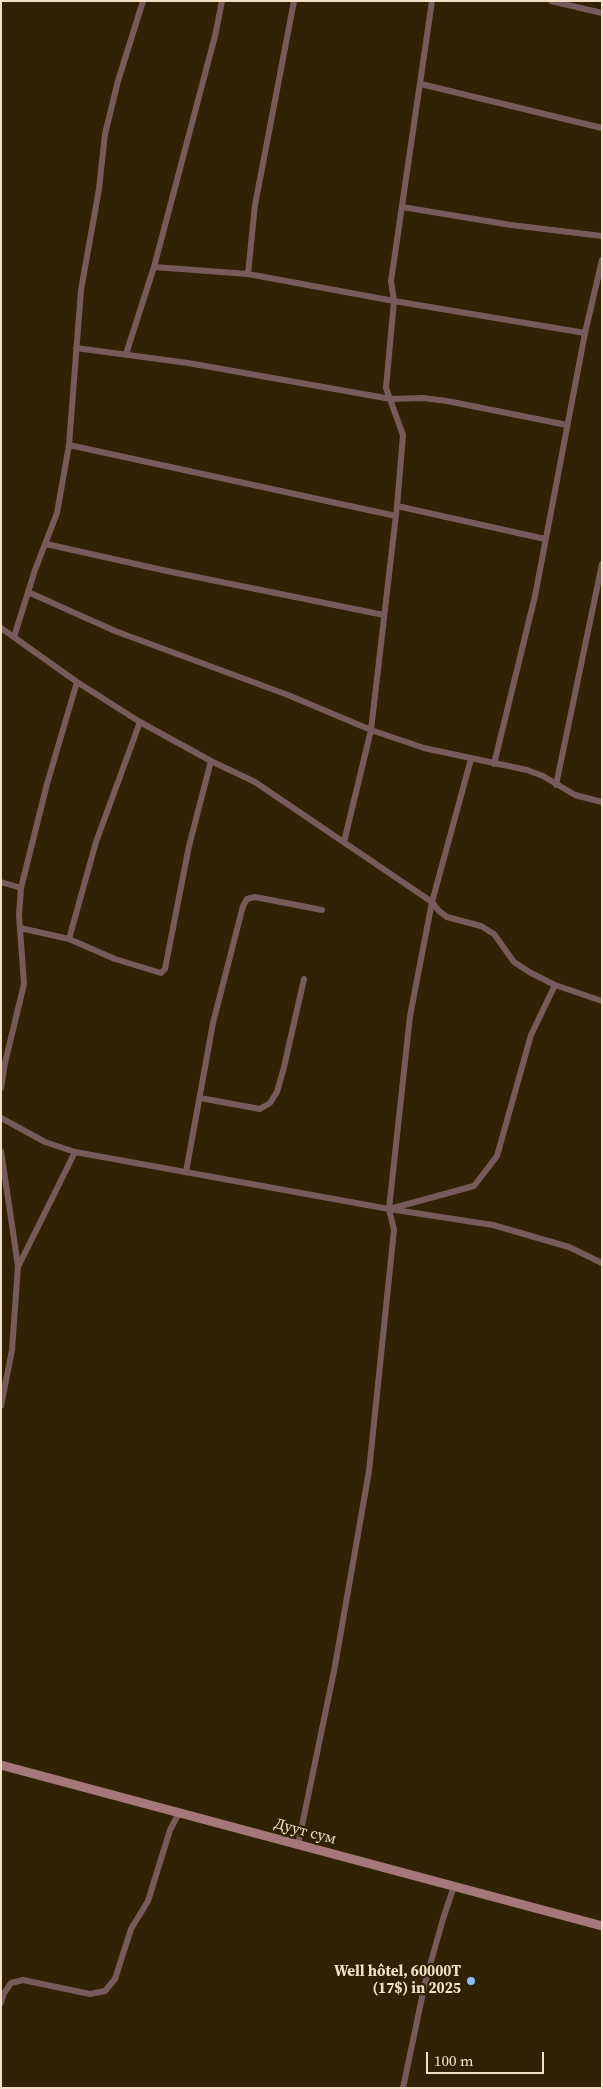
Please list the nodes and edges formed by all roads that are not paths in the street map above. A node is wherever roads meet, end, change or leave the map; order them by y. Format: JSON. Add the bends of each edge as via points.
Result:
{"nodes":[{"id":1,"x":143,"y":1,"type":"edge"},
{"id":2,"x":222,"y":1,"type":"edge"},
{"id":3,"x":294,"y":1,"type":"edge"},
{"id":4,"x":432,"y":1,"type":"edge"},
{"id":5,"x":551,"y":1,"type":"edge"},
{"id":6,"x":602,"y":13,"type":"edge"},
{"id":7,"x":420,"y":84,"type":"junction"},
{"id":8,"x":602,"y":128,"type":"edge"},
{"id":9,"x":402,"y":207,"type":"junction"},
{"id":10,"x":602,"y":236,"type":"edge"},
{"id":11,"x":602,"y":260,"type":"edge"},
{"id":12,"x":154,"y":267,"type":"junction"},
{"id":13,"x":248,"y":274,"type":"junction"},
{"id":14,"x":394,"y":301,"type":"junction"},
{"id":15,"x":586,"y":332,"type":"junction"},
{"id":16,"x":76,"y":348,"type":"junction"},
{"id":17,"x":126,"y":354,"type":"junction"},
{"id":18,"x":391,"y":399,"type":"junction"},
{"id":19,"x":567,"y":425,"type":"junction"},
{"id":20,"x":69,"y":445,"type":"junction"},
{"id":21,"x":397,"y":506,"type":"junction"},
{"id":22,"x":396,"y":516,"type":"junction"},
{"id":23,"x":545,"y":539,"type":"junction"},
{"id":24,"x":46,"y":544,"type":"junction"},
{"id":25,"x":602,"y":564,"type":"edge"},
{"id":26,"x":28,"y":592,"type":"junction"},
{"id":27,"x":384,"y":615,"type":"junction"},
{"id":28,"x":1,"y":628,"type":"edge"},
{"id":29,"x":14,"y":638,"type":"junction"},
{"id":30,"x":77,"y":682,"type":"junction"},
{"id":31,"x":140,"y":722,"type":"junction"},
{"id":32,"x":371,"y":730,"type":"junction"},
{"id":33,"x":471,"y":759,"type":"junction"},
{"id":34,"x":212,"y":761,"type":"junction"},
{"id":35,"x":494,"y":764,"type":"junction"},
{"id":36,"x":556,"y":785,"type":"junction"},
{"id":37,"x":602,"y":802,"type":"edge"},
{"id":38,"x":344,"y":842,"type":"junction"},
{"id":39,"x":1,"y":882,"type":"edge"},
{"id":40,"x":21,"y":888,"type":"junction"},
{"id":41,"x":432,"y":902,"type":"junction"},
{"id":42,"x":322,"y":910,"type":"dead end"},
{"id":43,"x":20,"y":928,"type":"junction"},
{"id":44,"x":69,"y":939,"type":"junction"},
{"id":45,"x":304,"y":979,"type":"dead end"},
{"id":46,"x":555,"y":985,"type":"junction"},
{"id":47,"x":602,"y":1001,"type":"edge"},
{"id":48,"x":1,"y":1088,"type":"edge"},
{"id":49,"x":200,"y":1098,"type":"junction"},
{"id":50,"x":1,"y":1118,"type":"edge"},
{"id":51,"x":1,"y":1151,"type":"edge"},
{"id":52,"x":75,"y":1152,"type":"junction"},
{"id":53,"x":2,"y":1165,"type":"edge"},
{"id":54,"x":186,"y":1172,"type":"junction"},
{"id":55,"x":389,"y":1209,"type":"junction"},
{"id":56,"x":602,"y":1263,"type":"edge"},
{"id":57,"x":18,"y":1266,"type":"junction"},
{"id":58,"x":1,"y":1406,"type":"edge"},
{"id":59,"x":1,"y":1765,"type":"edge"},
{"id":60,"x":179,"y":1813,"type":"junction"},
{"id":61,"x":298,"y":1845,"type":"junction"},
{"id":62,"x":454,"y":1886,"type":"junction"},
{"id":63,"x":602,"y":1926,"type":"edge"},
{"id":64,"x":1,"y":2002,"type":"edge"},
{"id":65,"x":402,"y":2088,"type":"edge"}],
"edges":[{"from":1,"to":16,"type":"street","via":[[105,134],[81,290]]},
{"from":2,"to":12,"type":"street"},
{"from":3,"to":13,"type":"street","via":[[255,205]]},
{"from":4,"to":7,"type":"street"},
{"from":5,"to":6,"type":"street"},
{"from":7,"to":8,"type":"street"},
{"from":7,"to":9,"type":"street"},
{"from":9,"to":10,"type":"street"},
{"from":9,"to":14,"type":"street","via":[[391,281]]},
{"from":11,"to":15,"type":"street"},
{"from":12,"to":13,"type":"street"},
{"from":12,"to":17,"type":"street"},
{"from":13,"to":14,"type":"street"},
{"from":14,"to":15,"type":"street"},
{"from":14,"to":18,"type":"street","via":[[386,388]]},
{"from":15,"to":19,"type":"street"},
{"from":16,"to":17,"type":"street"},
{"from":16,"to":20,"type":"street"},
{"from":17,"to":18,"type":"street"},
{"from":18,"to":19,"type":"street","via":[[447,401]]},
{"from":18,"to":21,"type":"street","via":[[402,435]]},
{"from":19,"to":23,"type":"street"},
{"from":20,"to":22,"type":"street"},
{"from":20,"to":24,"type":"street","via":[[57,513]]},
{"from":21,"to":22,"type":"street"},
{"from":21,"to":23,"type":"street"},
{"from":22,"to":27,"type":"street"},
{"from":23,"to":35,"type":"street","via":[[535,596]]},
{"from":24,"to":26,"type":"street"},
{"from":24,"to":27,"type":"street"},
{"from":25,"to":36,"type":"street"},
{"from":26,"to":29,"type":"street"},
{"from":26,"to":32,"type":"street","via":[[115,632]]},
{"from":27,"to":32,"type":"street"},
{"from":28,"to":29,"type":"street"},
{"from":29,"to":30,"type":"street"},
{"from":30,"to":31,"type":"street"},
{"from":30,"to":40,"type":"street"},
{"from":31,"to":34,"type":"street"},
{"from":31,"to":44,"type":"street","via":[[96,842]]},
{"from":32,"to":33,"type":"street","via":[[424,748]]},
{"from":32,"to":38,"type":"street"},
{"from":33,"to":35,"type":"street"},
{"from":33,"to":41,"type":"street"},
{"from":34,"to":38,"type":"street","via":[[255,782]]},
{"from":34,"to":44,"type":"street","via":[[189,846],[162,973],[115,959]]},
{"from":35,"to":36,"type":"street","via":[[527,770]]},
{"from":36,"to":37,"type":"street"},
{"from":38,"to":41,"type":"street"},
{"from":39,"to":40,"type":"street"},
{"from":40,"to":43,"type":"street"},
{"from":41,"to":46,"type":"street","via":[[447,917],[481,926],[494,934],[514,962]]},
{"from":41,"to":55,"type":"street","via":[[410,1016]]},
{"from":42,"to":49,"type":"street","via":[[255,897],[247,899],[226,964]]},
{"from":43,"to":44,"type":"street"},
{"from":43,"to":48,"type":"street","via":[[24,984]]},
{"from":45,"to":49,"type":"street","via":[[284,1067],[277,1092],[270,1103],[260,1109]]},
{"from":46,"to":47,"type":"street"},
{"from":46,"to":55,"type":"street","via":[[531,1035],[497,1156],[474,1186]]},
{"from":49,"to":54,"type":"street"},
{"from":50,"to":52,"type":"street","via":[[45,1142]]},
{"from":51,"to":53,"type":"street"},
{"from":52,"to":54,"type":"street"},
{"from":52,"to":57,"type":"street"},
{"from":53,"to":57,"type":"street"},
{"from":54,"to":55,"type":"street"},
{"from":55,"to":56,"type":"street","via":[[493,1224],[569,1247]]},
{"from":55,"to":61,"type":"street","via":[[394,1230],[369,1471],[335,1666]]},
{"from":57,"to":58,"type":"street","via":[[14,1332]]},
{"from":59,"to":60,"type":"main road","name":"Дуут сум"},
{"from":60,"to":61,"type":"main road","name":"Дуут сум"},
{"from":60,"to":64,"type":"street","via":[[170,1830],[148,1900],[131,1929],[115,1979],[105,1991],[90,1994],[23,1980],[11,1983]]},
{"from":61,"to":62,"type":"main road","name":"Дуут сум"},
{"from":62,"to":63,"type":"main road","name":"Дуут сум"},
{"from":62,"to":65,"type":"street","via":[[425,1983]]}]}
